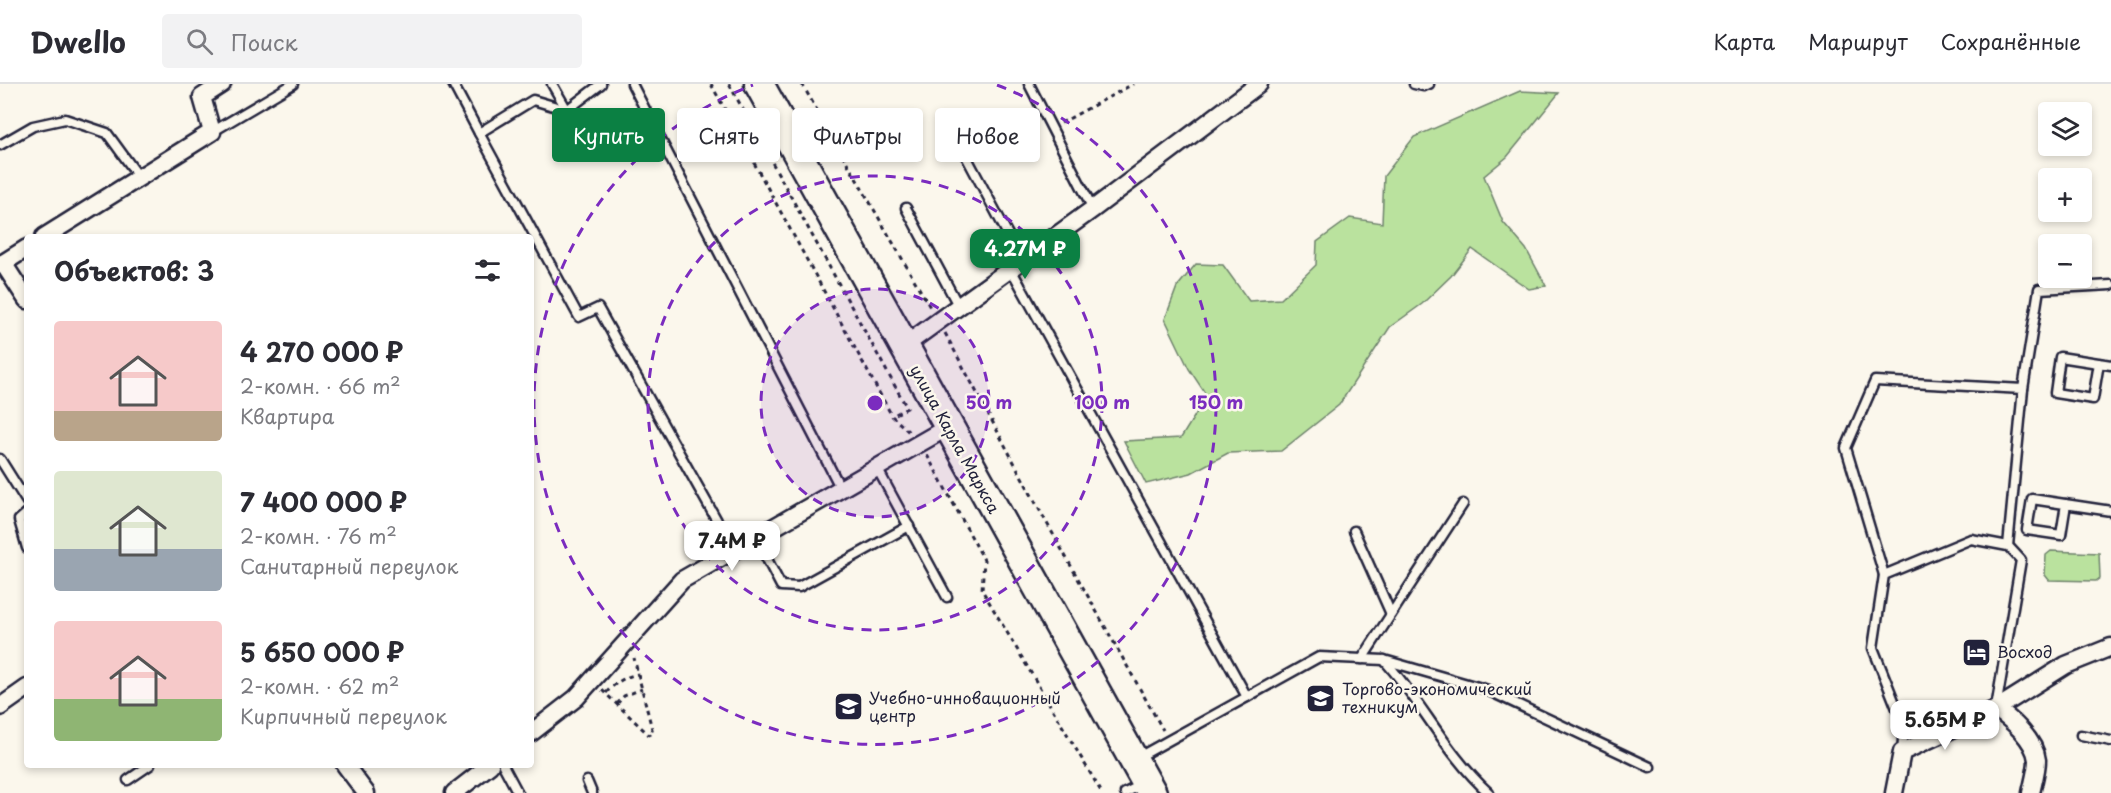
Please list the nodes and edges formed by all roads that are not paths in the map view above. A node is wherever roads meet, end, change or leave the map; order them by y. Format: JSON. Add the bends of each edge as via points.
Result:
{"nodes":[{"id":1,"x":222,"y":84,"type":"edge"},
{"id":2,"x":293,"y":84,"type":"edge"},
{"id":3,"x":453,"y":84,"type":"edge"},
{"id":4,"x":552,"y":84,"type":"edge"},
{"id":5,"x":601,"y":84,"type":"edge"},
{"id":6,"x":632,"y":84,"type":"edge"},
{"id":7,"x":759,"y":84,"type":"edge"},
{"id":8,"x":1029,"y":84,"type":"edge"},
{"id":9,"x":1259,"y":84,"type":"edge"},
{"id":10,"x":1414,"y":84,"type":"edge"},
{"id":11,"x":1429,"y":84,"type":"edge"},
{"id":12,"x":200,"y":90,"type":"edge"},
{"id":13,"x":560,"y":108,"type":"edge"},
{"id":14,"x":566,"y":108,"type":"edge"},
{"id":15,"x":570,"y":108,"type":"edge"},
{"id":16,"x":212,"y":132,"type":"junction"},
{"id":17,"x":479,"y":133,"type":"junction"},
{"id":18,"x":0,"y":145,"type":"edge"},
{"id":19,"x":968,"y":162,"type":"edge"},
{"id":20,"x":139,"y":177,"type":"junction"},
{"id":21,"x":906,"y":208,"type":"dead end"},
{"id":22,"x":1093,"y":209,"type":"junction"},
{"id":23,"x":49,"y":234,"type":"edge"},
{"id":24,"x":534,"y":234,"type":"edge"},
{"id":25,"x":534,"y":234,"type":"edge"},
{"id":26,"x":24,"y":250,"type":"edge"},
{"id":27,"x":2,"y":264,"type":"edge"},
{"id":28,"x":1016,"y":265,"type":"junction"},
{"id":29,"x":2111,"y":285,"type":"edge"},
{"id":30,"x":24,"y":296,"type":"edge"},
{"id":31,"x":959,"y":307,"type":"junction"},
{"id":32,"x":904,"y":346,"type":"junction"},
{"id":33,"x":2099,"y":363,"type":"junction"},
{"id":34,"x":2111,"y":365,"type":"edge"},
{"id":35,"x":2024,"y":389,"type":"junction"},
{"id":36,"x":948,"y":427,"type":"junction"},
{"id":37,"x":0,"y":459,"type":"edge"},
{"id":38,"x":877,"y":468,"type":"junction"},
{"id":39,"x":841,"y":489,"type":"junction"},
{"id":40,"x":24,"y":496,"type":"edge"},
{"id":41,"x":1463,"y":504,"type":"dead end"},
{"id":42,"x":2066,"y":504,"type":"junction"},
{"id":43,"x":2111,"y":511,"type":"edge"},
{"id":44,"x":24,"y":516,"type":"edge"},
{"id":45,"x":909,"y":526,"type":"junction"},
{"id":46,"x":1354,"y":531,"type":"dead end"},
{"id":47,"x":24,"y":538,"type":"edge"},
{"id":48,"x":756,"y":538,"type":"junction"},
{"id":49,"x":2008,"y":546,"type":"junction"},
{"id":50,"x":734,"y":551,"type":"junction"},
{"id":51,"x":1884,"y":575,"type":"junction"},
{"id":52,"x":947,"y":597,"type":"dead end"},
{"id":53,"x":1391,"y":614,"type":"junction"},
{"id":54,"x":2111,"y":647,"type":"edge"},
{"id":55,"x":1362,"y":659,"type":"junction"},
{"id":56,"x":1384,"y":660,"type":"junction"},
{"id":57,"x":24,"y":690,"type":"edge"},
{"id":58,"x":1247,"y":697,"type":"junction"},
{"id":59,"x":0,"y":707,"type":"edge"},
{"id":60,"x":1996,"y":709,"type":"junction"},
{"id":61,"x":534,"y":731,"type":"edge"},
{"id":62,"x":2081,"y":735,"type":"dead end"},
{"id":63,"x":2111,"y":741,"type":"edge"},
{"id":64,"x":1902,"y":752,"type":"junction"},
{"id":65,"x":1650,"y":767,"type":"dead end"},
{"id":66,"x":146,"y":768,"type":"edge"},
{"id":67,"x":347,"y":768,"type":"edge"},
{"id":68,"x":486,"y":768,"type":"edge"},
{"id":69,"x":505,"y":768,"type":"edge"},
{"id":70,"x":128,"y":780,"type":"dead end"},
{"id":71,"x":587,"y":780,"type":"dead end"},
{"id":72,"x":1139,"y":782,"type":"edge"},
{"id":73,"x":366,"y":793,"type":"edge"},
{"id":74,"x":454,"y":793,"type":"edge"},
{"id":75,"x":518,"y":793,"type":"edge"},
{"id":76,"x":592,"y":793,"type":"edge"},
{"id":77,"x":1489,"y":793,"type":"edge"},
{"id":78,"x":1894,"y":793,"type":"edge"},
{"id":79,"x":2031,"y":793,"type":"edge"}],
"edges":[{"from":1,"to":12,"type":"street"},
{"from":2,"to":16,"type":"lane"},
{"from":3,"to":17,"type":"lane"},
{"from":4,"to":14,"type":"lane"},
{"from":5,"to":15,"type":"lane"},
{"from":6,"to":39,"type":"lane"},
{"from":7,"to":32,"type":"highway","name":"улица Карла Маркса"},
{"from":8,"to":22,"type":"lane"},
{"from":9,"to":22,"type":"street"},
{"from":10,"to":11,"type":"lane"},
{"from":12,"to":16,"type":"street"},
{"from":13,"to":17,"type":"lane","via":[[533,100]]},
{"from":16,"to":20,"type":"street"},
{"from":17,"to":25,"type":"lane"},
{"from":18,"to":20,"type":"lane","via":[[33,126],[65,119],[107,133]]},
{"from":19,"to":28,"type":"lane"},
{"from":20,"to":23,"type":"street"},
{"from":21,"to":31,"type":"lane"},
{"from":22,"to":28,"type":"street"},
{"from":24,"to":50,"type":"lane","via":[[579,317],[598,308]]},
{"from":26,"to":27,"type":"street"},
{"from":27,"to":30,"type":"street"},
{"from":28,"to":31,"type":"street"},
{"from":28,"to":58,"type":"lane"},
{"from":29,"to":35,"type":"lane","via":[[2039,289]]},
{"from":31,"to":32,"type":"street"},
{"from":32,"to":36,"type":"highway","name":"улица Карла Маркса"},
{"from":33,"to":33,"type":"lane","via":[[2060,357],[2055,393],[2093,399]]},
{"from":33,"to":34,"type":"lane"},
{"from":35,"to":49,"type":"lane"},
{"from":35,"to":51,"type":"lane","via":[[1875,381],[1846,448]]},
{"from":36,"to":38,"type":"street"},
{"from":36,"to":72,"type":"highway","name":"улица Карла Маркса"},
{"from":37,"to":40,"type":"lane"},
{"from":38,"to":39,"type":"street"},
{"from":38,"to":45,"type":"lane"},
{"from":39,"to":48,"type":"street"},
{"from":41,"to":53,"type":"lane"},
{"from":42,"to":42,"type":"lane","via":[[2032,499],[2027,530],[2061,535]]},
{"from":42,"to":43,"type":"lane"},
{"from":44,"to":47,"type":"lane","via":[[19,520]]},
{"from":45,"to":48,"type":"lane","via":[[799,587],[781,586]]},
{"from":45,"to":52,"type":"lane"},
{"from":46,"to":53,"type":"lane"},
{"from":48,"to":50,"type":"street"},
{"from":49,"to":51,"type":"lane","via":[[1971,539]]},
{"from":49,"to":60,"type":"lane","via":[[2021,560]]},
{"from":50,"to":61,"type":"street","via":[[682,580],[576,698]]},
{"from":51,"to":64,"type":"lane","via":[[1873,648],[1904,726]]},
{"from":53,"to":55,"type":"lane"},
{"from":54,"to":60,"type":"street","via":[[2066,665]]},
{"from":55,"to":56,"type":"lane"},
{"from":55,"to":58,"type":"lane","via":[[1320,657]]},
{"from":56,"to":65,"type":"lane","via":[[1485,689]]},
{"from":56,"to":77,"type":"lane","via":[[1451,753]]},
{"from":57,"to":59,"type":"street"},
{"from":58,"to":72,"type":"lane"},
{"from":60,"to":64,"type":"street"},
{"from":60,"to":79,"type":"street","via":[[2027,738],[2037,759]]},
{"from":62,"to":63,"type":"lane"},
{"from":64,"to":78,"type":"street"},
{"from":66,"to":70,"type":"lane"},
{"from":67,"to":73,"type":"street"},
{"from":68,"to":74,"type":"street"},
{"from":69,"to":75,"type":"lane"},
{"from":71,"to":76,"type":"lane"}]}
